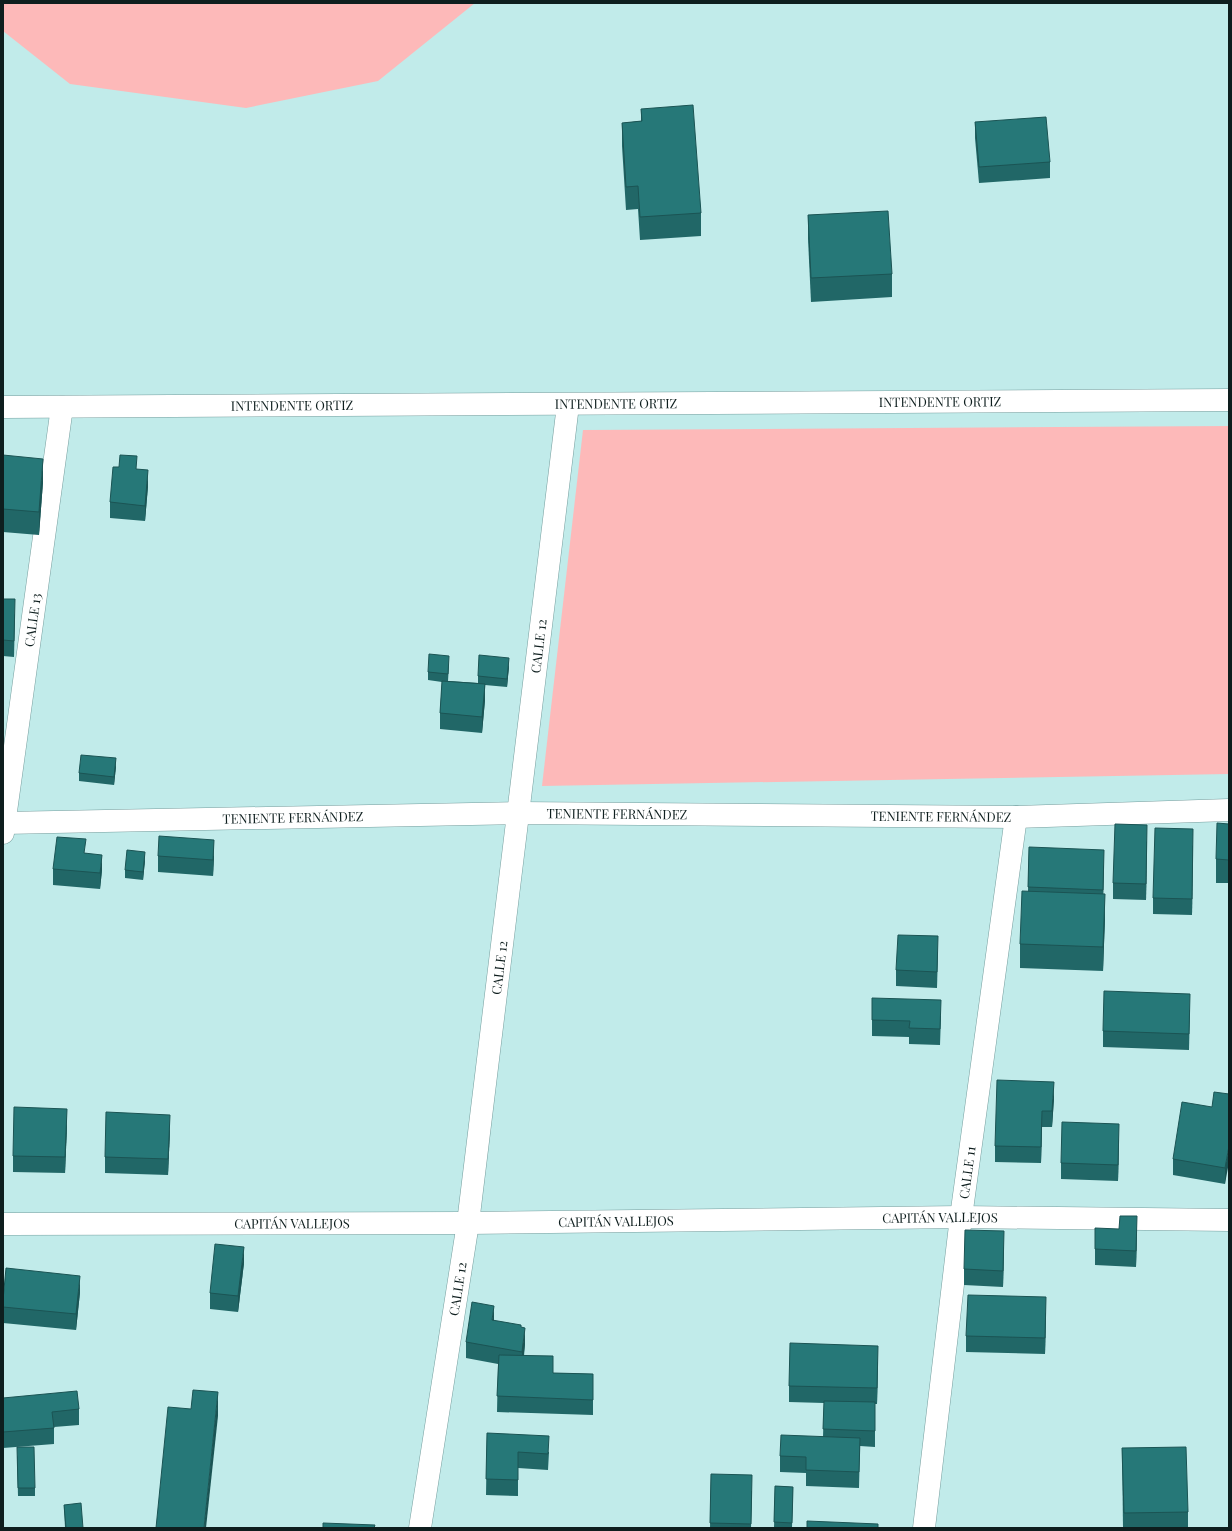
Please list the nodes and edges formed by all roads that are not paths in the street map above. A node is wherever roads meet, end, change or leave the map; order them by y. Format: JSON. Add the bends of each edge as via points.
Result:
{"nodes":[{"id":1,"x":1229,"y":400,"type":"edge"},
{"id":2,"x":568,"y":405,"type":"junction"},
{"id":3,"x":3,"y":407,"type":"edge"},
{"id":4,"x":62,"y":407,"type":"junction"},
{"id":5,"x":1229,"y":810,"type":"edge"},
{"id":6,"x":518,"y":813,"type":"junction"},
{"id":7,"x":1016,"y":817,"type":"junction"},
{"id":8,"x":4,"y":828,"type":"edge"},
{"id":9,"x":961,"y":1217,"type":"junction"},
{"id":10,"x":1229,"y":1220,"type":"edge"},
{"id":11,"x":468,"y":1223,"type":"junction"},
{"id":12,"x":3,"y":1224,"type":"edge"},
{"id":13,"x":420,"y":1528,"type":"edge"},
{"id":14,"x":924,"y":1528,"type":"edge"}],
"edges":[{"from":1,"to":2,"type":"street","name":"INTENDENTE ORTIZ"},
{"from":2,"to":4,"type":"street","name":"INTENDENTE ORTIZ"},
{"from":2,"to":6,"type":"street","name":"CALLE 12"},
{"from":3,"to":4,"type":"street","name":"INTENDENTE ORTIZ"},
{"from":4,"to":8,"type":"street","name":"CALLE 13"},
{"from":5,"to":7,"type":"street","name":"TENIENTE FERNÁNDEZ"},
{"from":6,"to":7,"type":"street","name":"TENIENTE FERNÁNDEZ"},
{"from":6,"to":8,"type":"street","name":"TENIENTE FERNÁNDEZ"},
{"from":6,"to":11,"type":"street","name":"CALLE 12"},
{"from":7,"to":9,"type":"street","name":"CALLE 11"},
{"from":9,"to":10,"type":"street","name":"CAPITÁN VALLEJOS"},
{"from":9,"to":11,"type":"street","name":"CAPITÁN VALLEJOS"},
{"from":9,"to":14,"type":"street","name":"CALLE 11"},
{"from":11,"to":12,"type":"street","name":"CAPITÁN VALLEJOS"},
{"from":11,"to":13,"type":"street","name":"CALLE 12"}]}
